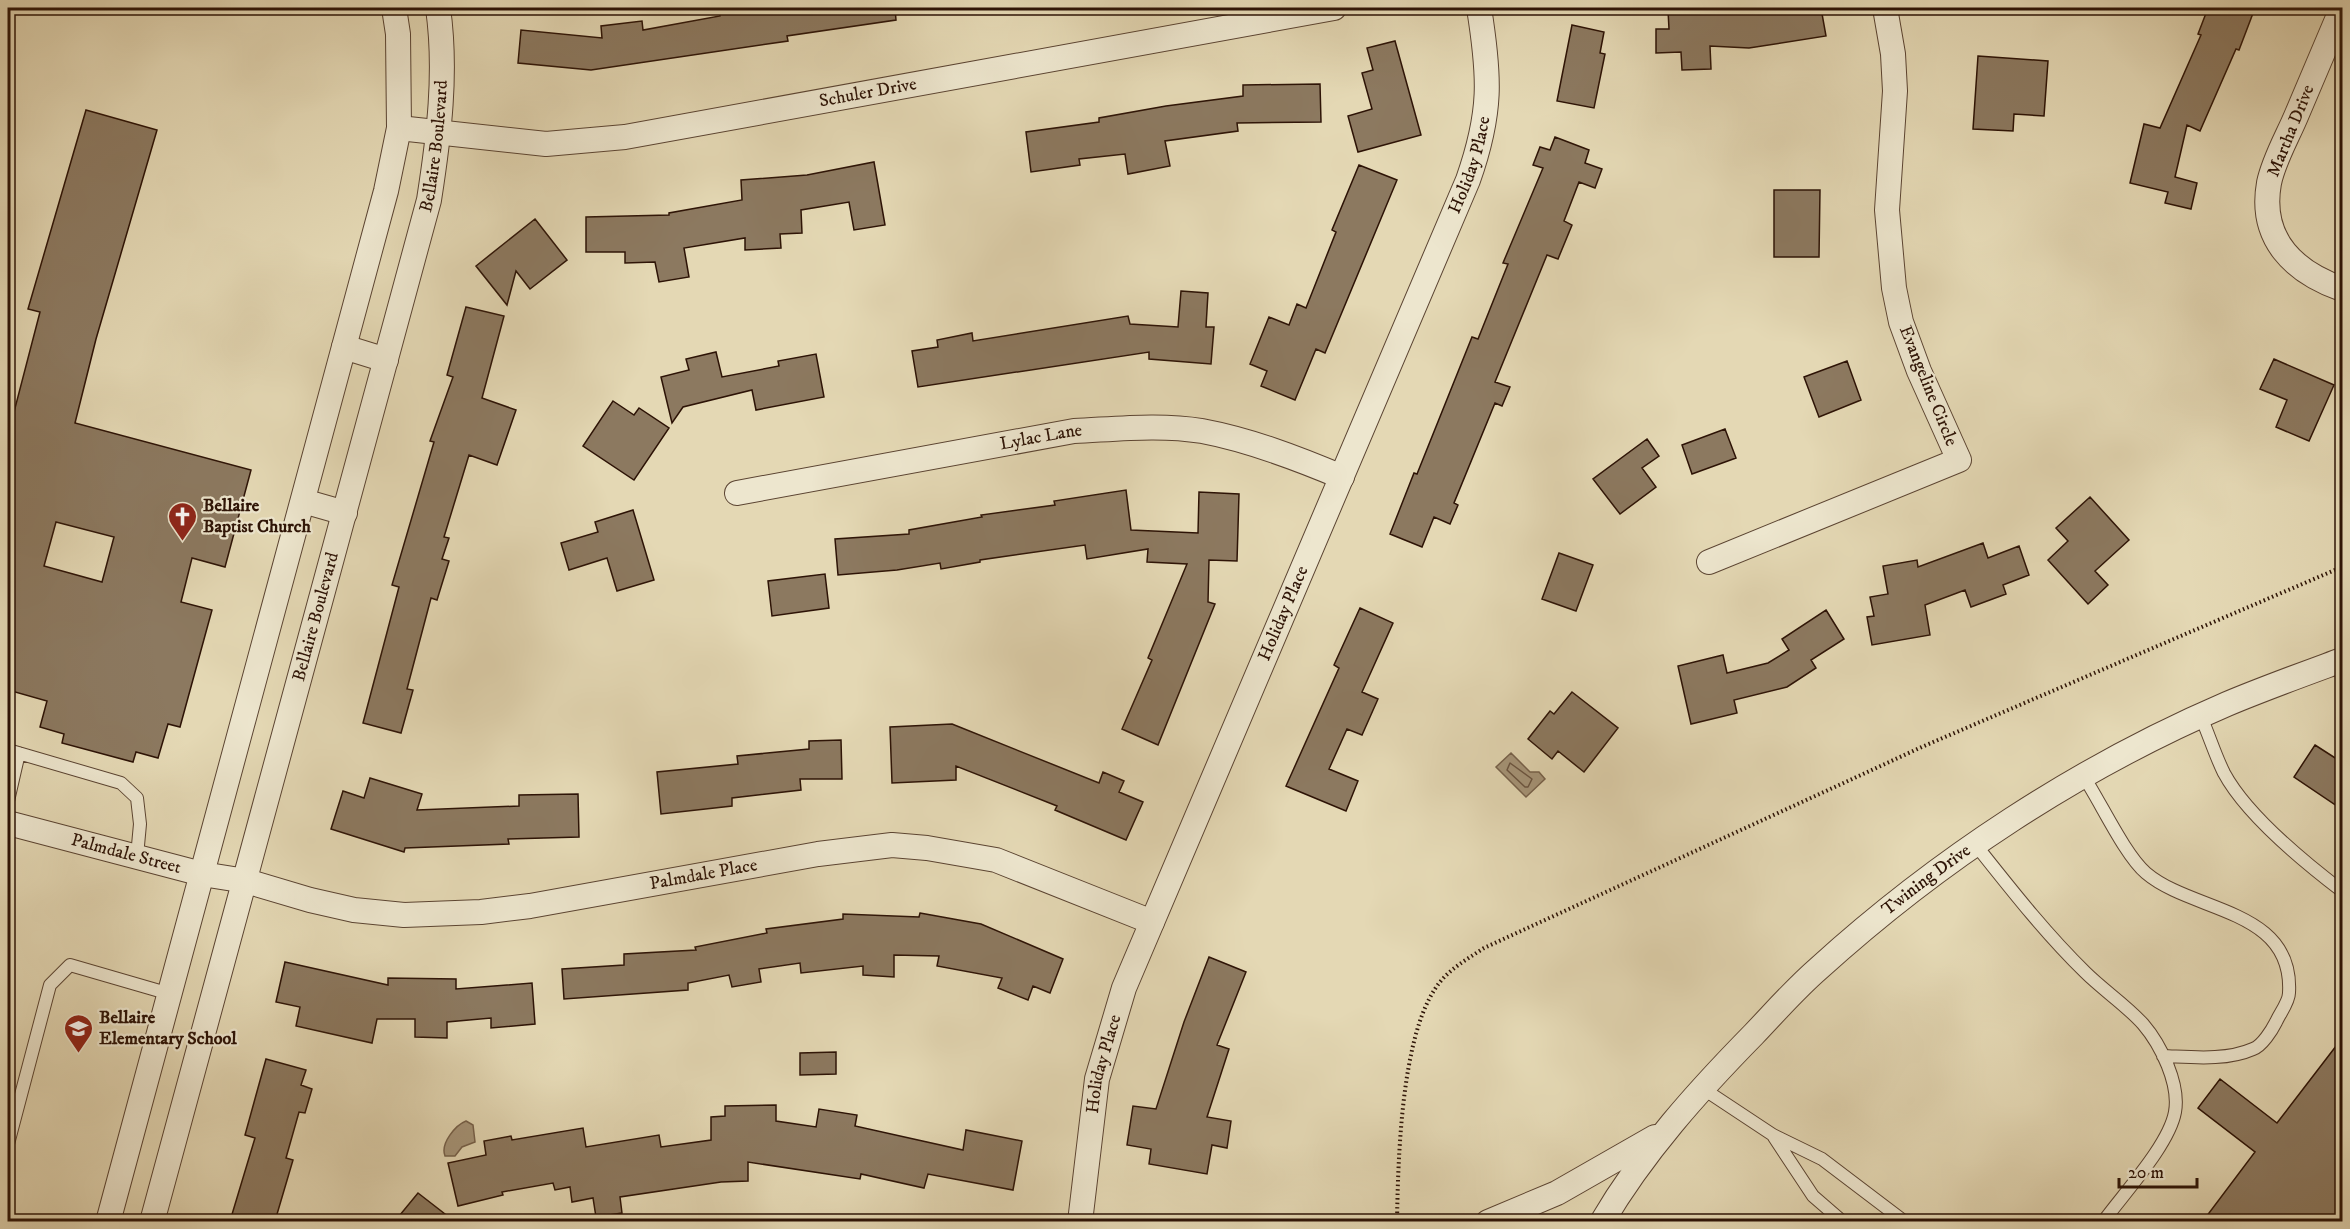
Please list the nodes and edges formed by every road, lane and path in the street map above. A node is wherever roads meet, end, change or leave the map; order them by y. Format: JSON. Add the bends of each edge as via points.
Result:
{"nodes":[{"id":1,"x":394,"y":8,"type":"edge"},
{"id":2,"x":438,"y":8,"type":"edge"},
{"id":3,"x":1334,"y":8,"type":"edge"},
{"id":4,"x":1479,"y":8,"type":"edge"},
{"id":5,"x":1885,"y":8,"type":"edge"},
{"id":6,"x":2343,"y":8,"type":"edge"},
{"id":7,"x":399,"y":128,"type":"junction"},
{"id":8,"x":440,"y":134,"type":"junction"},
{"id":9,"x":2343,"y":289,"type":"edge"},
{"id":10,"x":344,"y":347,"type":"junction"},
{"id":11,"x":386,"y":360,"type":"junction"},
{"id":12,"x":1342,"y":477,"type":"junction"},
{"id":13,"x":736,"y":493,"type":"dead end"},
{"id":14,"x":303,"y":501,"type":"junction"},
{"id":15,"x":345,"y":513,"type":"junction"},
{"id":16,"x":1709,"y":562,"type":"dead end"},
{"id":17,"x":2343,"y":567,"type":"edge"},
{"id":18,"x":2343,"y":660,"type":"edge"},
{"id":19,"x":2201,"y":717,"type":"junction"},
{"id":20,"x":14,"y":752,"type":"edge"},
{"id":21,"x":2084,"y":777,"type":"junction"},
{"id":22,"x":8,"y":801,"type":"edge"},
{"id":23,"x":8,"y":822,"type":"edge"},
{"id":24,"x":1975,"y":844,"type":"junction"},
{"id":25,"x":137,"y":856,"type":"junction"},
{"id":26,"x":202,"y":874,"type":"junction"},
{"id":27,"x":246,"y":881,"type":"junction"},
{"id":28,"x":2343,"y":891,"type":"edge"},
{"id":29,"x":1152,"y":922,"type":"junction"},
{"id":30,"x":170,"y":993,"type":"junction"},
{"id":31,"x":2163,"y":1056,"type":"junction"},
{"id":32,"x":1702,"y":1088,"type":"junction"},
{"id":33,"x":1664,"y":1131,"type":"junction"},
{"id":34,"x":1773,"y":1135,"type":"junction"},
{"id":35,"x":8,"y":1144,"type":"edge"},
{"id":36,"x":108,"y":1221,"type":"edge"},
{"id":37,"x":152,"y":1221,"type":"edge"},
{"id":38,"x":1080,"y":1221,"type":"edge"},
{"id":39,"x":1397,"y":1221,"type":"edge"},
{"id":40,"x":1488,"y":1221,"type":"edge"},
{"id":41,"x":1602,"y":1221,"type":"edge"},
{"id":42,"x":1843,"y":1221,"type":"edge"},
{"id":43,"x":1905,"y":1221,"type":"edge"},
{"id":44,"x":2103,"y":1221,"type":"edge"}],
"edges":[{"from":1,"to":7,"type":"street","name":"Bellaire Boulevard"},
{"from":2,"to":8,"type":"street","name":"Bellaire Boulevard"},
{"from":3,"to":8,"type":"street","name":"Schuler Drive","via":[[625,137],[546,144]]},
{"from":4,"to":12,"type":"street","name":"Holiday Place","via":[[1488,79],[1481,144]]},
{"from":5,"to":16,"type":"street","name":"Evangeline Circle","via":[[1895,91],[1887,210],[1894,288],[1901,322],[1919,371],[1959,460]]},
{"from":6,"to":9,"type":"street","name":"Martha Drive","via":[[2270,182],[2268,205],[2273,231],[2289,259],[2314,279]]},
{"from":7,"to":8,"type":"street","name":"Schuler Drive"},
{"from":7,"to":10,"type":"street","name":"Bellaire Boulevard"},
{"from":8,"to":11,"type":"street","name":"Bellaire Boulevard","via":[[429,200]]},
{"from":10,"to":11,"type":"street"},
{"from":10,"to":14,"type":"street","name":"Bellaire Boulevard"},
{"from":11,"to":15,"type":"street","name":"Bellaire Boulevard"},
{"from":12,"to":13,"type":"street","name":"Lylac Lane","via":[[1278,452],[1202,431],[1129,428],[1064,433]]},
{"from":12,"to":29,"type":"street","name":"Holiday Place"},
{"from":14,"to":15,"type":"street"},
{"from":14,"to":26,"type":"street","name":"Bellaire Boulevard"},
{"from":15,"to":27,"type":"street","name":"Bellaire Boulevard"},
{"from":17,"to":39,"type":"path","via":[[1924,746],[1515,933],[1453,968],[1436,987],[1419,1022],[1399,1146]]},
{"from":18,"to":19,"type":"street","name":"Twining Drive"},
{"from":19,"to":21,"type":"street","name":"Twining Drive"},
{"from":19,"to":28,"type":"lane","via":[[2224,774],[2261,821],[2303,861]]},
{"from":20,"to":22,"type":"lane"},
{"from":20,"to":25,"type":"lane","via":[[121,783],[137,798]]},
{"from":21,"to":24,"type":"street","name":"Twining Drive"},
{"from":21,"to":31,"type":"lane","via":[[2129,853],[2147,873],[2244,919],[2270,936],[2284,959],[2289,994],[2273,1028],[2255,1049],[2216,1057]]},
{"from":23,"to":25,"type":"street","name":"Palmdale Street"},
{"from":24,"to":31,"type":"lane","via":[[2036,920],[2085,972],[2143,1024]]},
{"from":24,"to":32,"type":"street","name":"Twining Drive","via":[[1929,876],[1817,970]]},
{"from":25,"to":26,"type":"street","name":"Palmdale Street"},
{"from":26,"to":27,"type":"street","name":"Palmdale Street"},
{"from":26,"to":30,"type":"street","name":"Bellaire Boulevard"},
{"from":27,"to":29,"type":"street","name":"Palmdale Place","via":[[354,910],[404,915],[481,912],[818,854],[892,845],[996,860]]},
{"from":27,"to":37,"type":"street","name":"Bellaire Boulevard"},
{"from":29,"to":38,"type":"street","name":"Holiday Place","via":[[1124,988],[1097,1079]]},
{"from":30,"to":35,"type":"lane","via":[[70,965],[60,973],[50,986]]},
{"from":30,"to":36,"type":"street","name":"Bellaire Boulevard"},
{"from":31,"to":44,"type":"lane","via":[[2175,1089],[2176,1110],[2169,1134]]},
{"from":32,"to":33,"type":"street","name":"Twining Drive"},
{"from":32,"to":34,"type":"lane"},
{"from":33,"to":40,"type":"street","via":[[1557,1193]]},
{"from":33,"to":41,"type":"street","name":"Twining Drive"},
{"from":34,"to":42,"type":"lane","via":[[1813,1196]]},
{"from":34,"to":43,"type":"lane","via":[[1822,1160]]}]}
